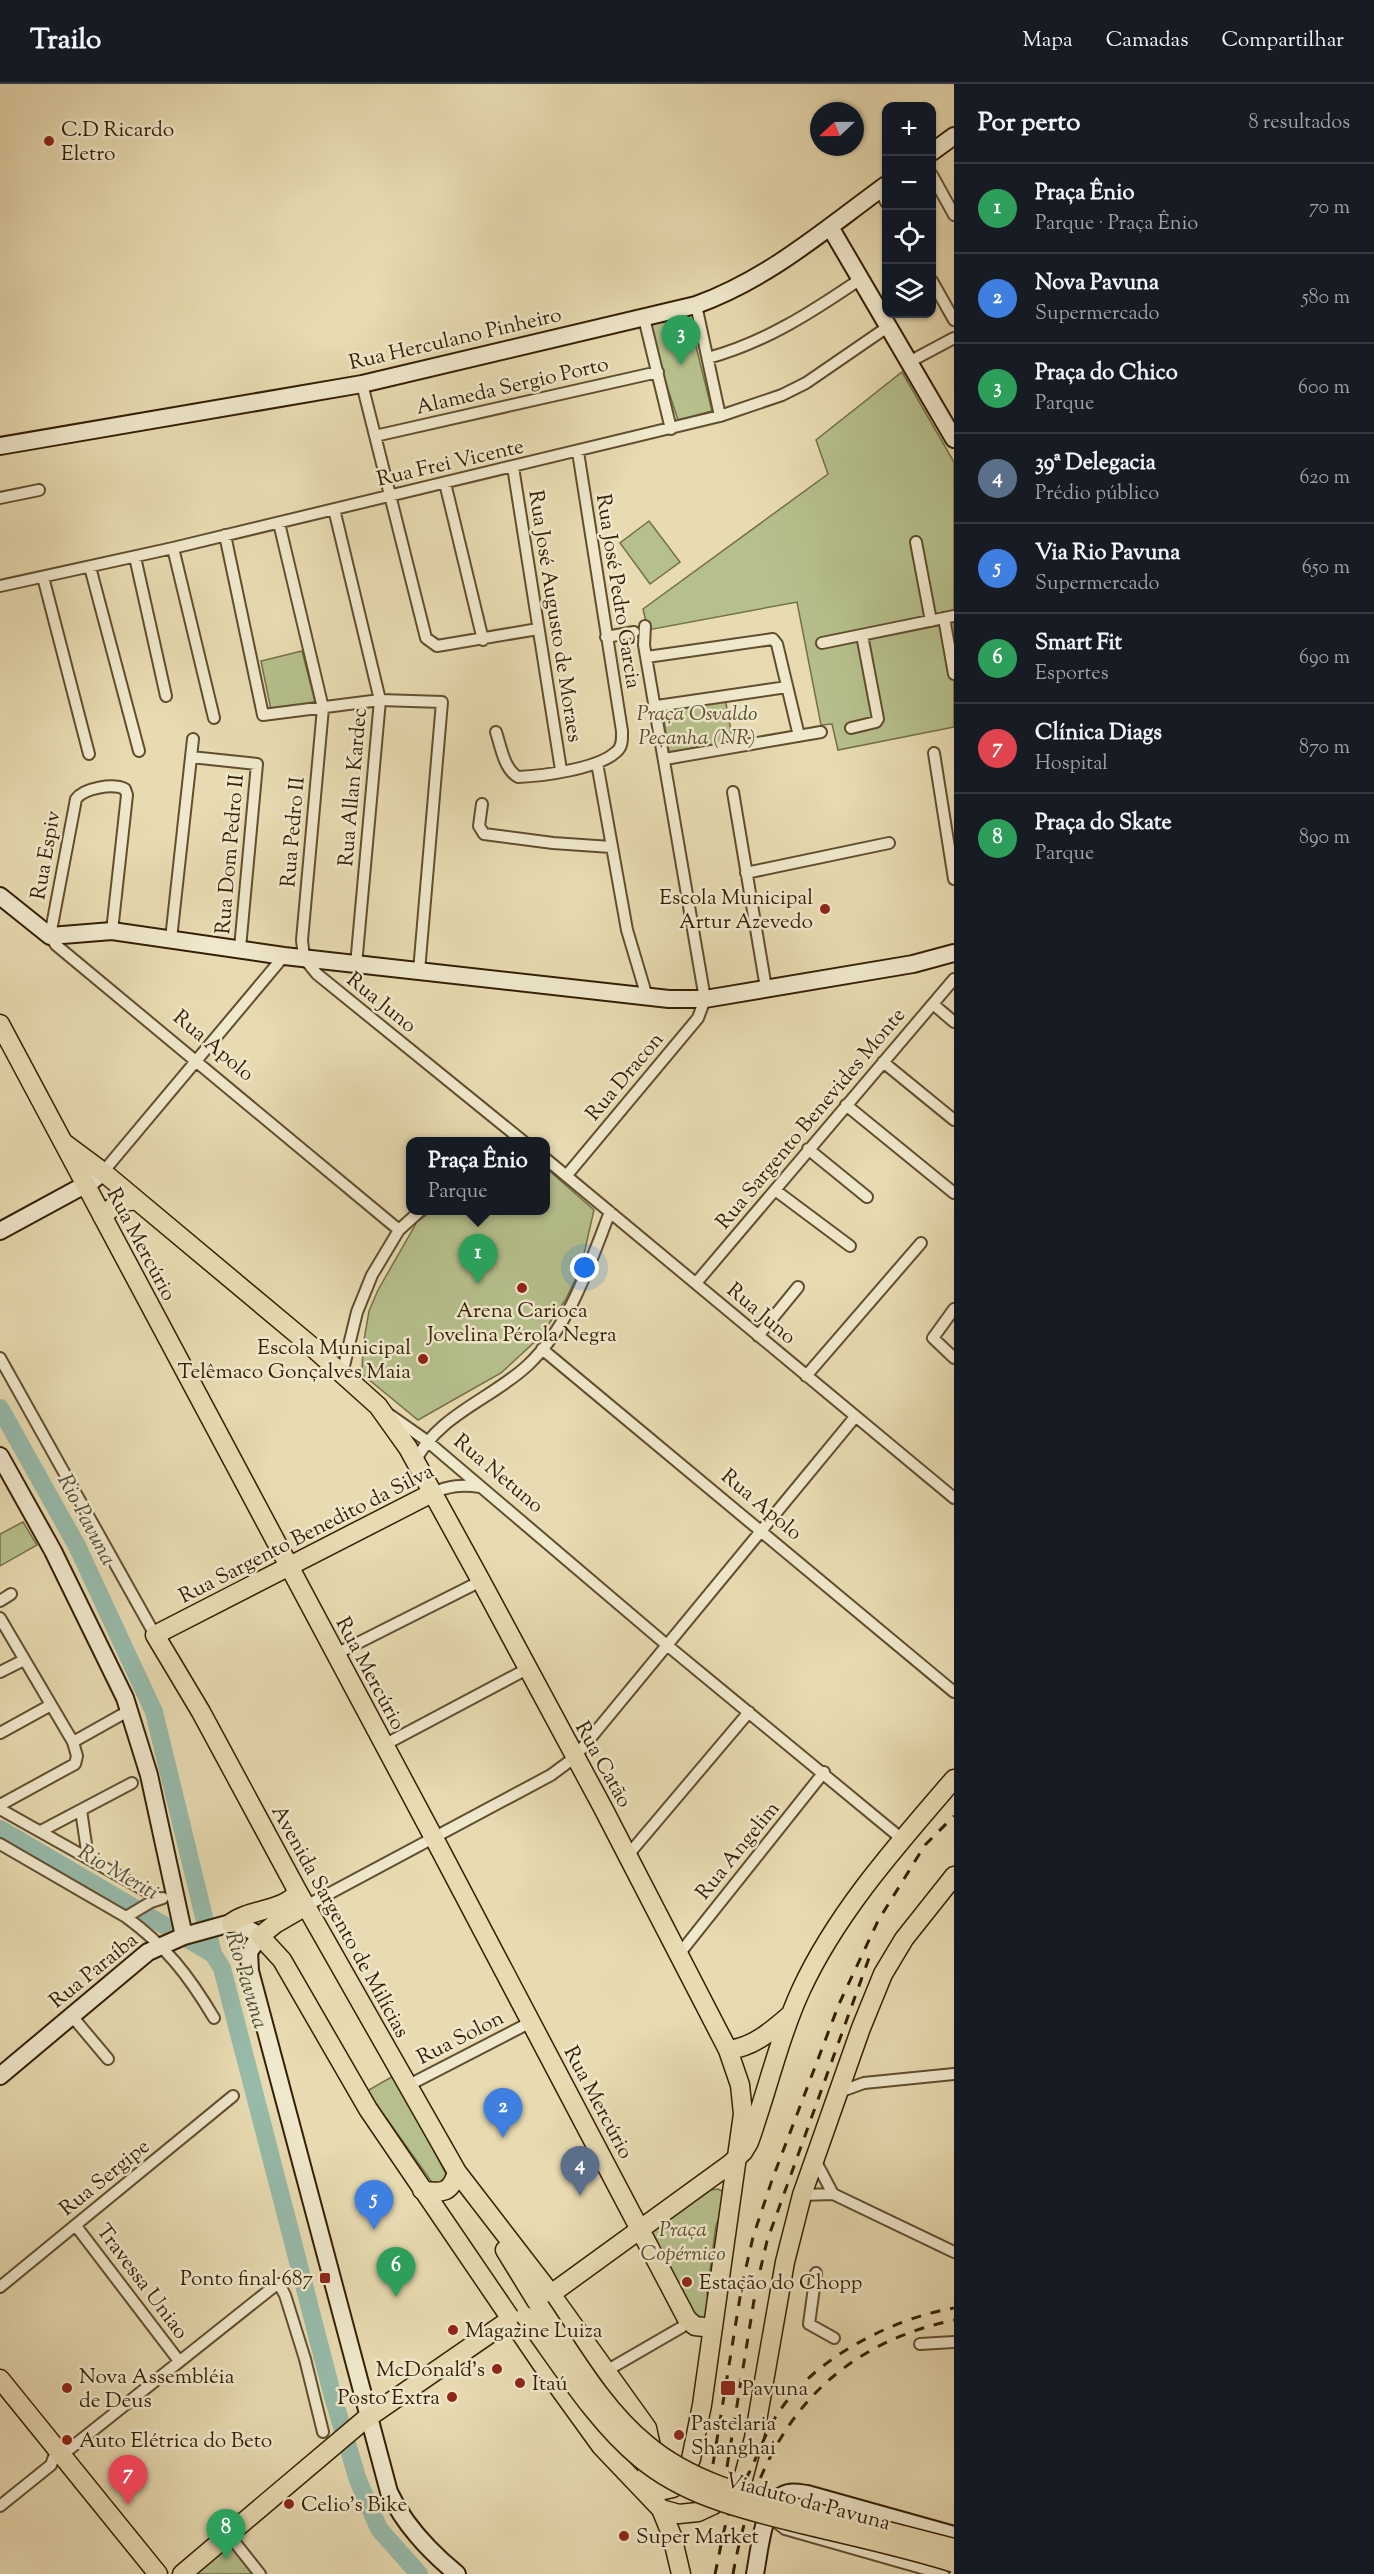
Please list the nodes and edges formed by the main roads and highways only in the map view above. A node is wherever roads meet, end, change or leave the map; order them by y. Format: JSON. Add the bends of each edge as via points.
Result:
{"nodes":[{"id":1,"x":0,"y":1024,"type":"edge"},
{"id":2,"x":64,"y":1143,"type":"junction"},
{"id":3,"x":136,"y":1200,"type":"junction"},
{"id":4,"x":102,"y":1216,"type":"junction"},
{"id":5,"x":378,"y":1406,"type":"joint"},
{"id":6,"x":432,"y":1493,"type":"junction"},
{"id":7,"x":288,"y":1565,"type":"junction"},
{"id":8,"x":155,"y":1635,"type":"joint"},
{"id":9,"x":954,"y":1779,"type":"edge"},
{"id":10,"x":954,"y":1876,"type":"edge"},
{"id":11,"x":302,"y":1899,"type":"junction"},
{"id":12,"x":231,"y":1923,"type":"road end"},
{"id":13,"x":792,"y":2014,"type":"junction"},
{"id":14,"x":728,"y":2050,"type":"junction"},
{"id":15,"x":736,"y":2160,"type":"junction"},
{"id":16,"x":457,"y":2172,"type":"junction"},
{"id":17,"x":422,"y":2190,"type":"junction"},
{"id":18,"x":476,"y":2196,"type":"joint"},
{"id":19,"x":641,"y":2229,"type":"junction"},
{"id":20,"x":532,"y":2309,"type":"junction"},
{"id":21,"x":712,"y":2328,"type":"junction"},
{"id":22,"x":0,"y":2379,"type":"edge"},
{"id":23,"x":682,"y":2478,"type":"junction"},
{"id":24,"x":643,"y":2490,"type":"junction"},
{"id":25,"x":713,"y":2505,"type":"junction"},
{"id":26,"x":661,"y":2509,"type":"junction"},
{"id":27,"x":954,"y":2548,"type":"edge"},
{"id":28,"x":954,"y":2563,"type":"edge"},
{"id":29,"x":158,"y":2574,"type":"edge"},
{"id":30,"x":182,"y":2574,"type":"edge"},
{"id":31,"x":681,"y":2574,"type":"edge"}],
"edges":[{"from":1,"to":2,"type":"main road","name":"Rua Mercúrio"},
{"from":2,"to":3,"type":"main road","name":"Rua Netuno"},
{"from":2,"to":4,"type":"main road","name":"Rua Mercúrio"},
{"from":3,"to":4,"type":"main road","via":[[118,1203]]},
{"from":3,"to":5,"type":"main road","name":"Rua Netuno"},
{"from":4,"to":7,"type":"main road","name":"Rua Mercúrio"},
{"from":5,"to":6,"type":"main road","name":"Rua Catão"},
{"from":6,"to":7,"type":"main road","name":"Rua Sargento Benedito da Silva"},
{"from":6,"to":14,"type":"main road","name":"Rua Catão","via":[[680,1953]]},
{"from":7,"to":8,"type":"main road","name":"Rua Sargento Benedito da Silva"},
{"from":7,"to":19,"type":"main road","name":"Rua Mercúrio"},
{"from":8,"to":11,"type":"main road","name":"Avenida Sargento de Milícias"},
{"from":9,"to":13,"type":"main road","via":[[902,1839],[822,1950]]},
{"from":10,"to":25,"type":"main road","via":[[892,1958],[873,1996],[802,2195],[783,2272],[745,2473]]},
{"from":11,"to":12,"type":"main road"},
{"from":11,"to":16,"type":"main road","name":"Avenida Sargento de Milícias"},
{"from":11,"to":17,"type":"main road","via":[[260,1936],[282,1960],[368,2109]]},
{"from":13,"to":14,"type":"main road","via":[[755,2042]]},
{"from":13,"to":15,"type":"main road","via":[[749,2142]]},
{"from":14,"to":15,"type":"main road","name":"Rua Catão","via":[[743,2101]]},
{"from":15,"to":19,"type":"main road"},
{"from":15,"to":21,"type":"main road","name":"Rua Catão"},
{"from":16,"to":17,"type":"main road","via":[[446,2192]]},
{"from":16,"to":18,"type":"main road","name":"Avenida Sargento de Milícias"},
{"from":17,"to":20,"type":"main road","name":"Viaduto da Pavuna","via":[[445,2223]]},
{"from":18,"to":20,"type":"main road","name":"Viaduto da Pavuna"},
{"from":19,"to":20,"type":"main road"},
{"from":19,"to":21,"type":"main road","name":"Rua Mercúrio","via":[[687,2319],[695,2326]]},
{"from":20,"to":24,"type":"main road","via":[[582,2422]]},
{"from":20,"to":24,"type":"main road","via":[[606,2371],[649,2433],[651,2458]]},
{"from":20,"to":27,"type":"main road","name":"Viaduto da Pavuna","bridge":true,"via":[[609,2406],[644,2443],[674,2466],[755,2497]]},
{"from":20,"to":28,"type":"main road","name":"Viaduto da Pavuna","bridge":true,"via":[[609,2427],[639,2457],[678,2484],[753,2512]]},
{"from":20,"to":30,"type":"main road","via":[[365,2419]]},
{"from":21,"to":23,"type":"main road","name":"Rua Catão","via":[[702,2406],[691,2458]]},
{"from":22,"to":29,"type":"main road","via":[[59,2458]]},
{"from":23,"to":24,"type":"main road","via":[[670,2489]]},
{"from":23,"to":25,"type":"main road"},
{"from":24,"to":26,"type":"main road"},
{"from":25,"to":26,"type":"main road","via":[[689,2514]]},
{"from":26,"to":31,"type":"main road"}]}
